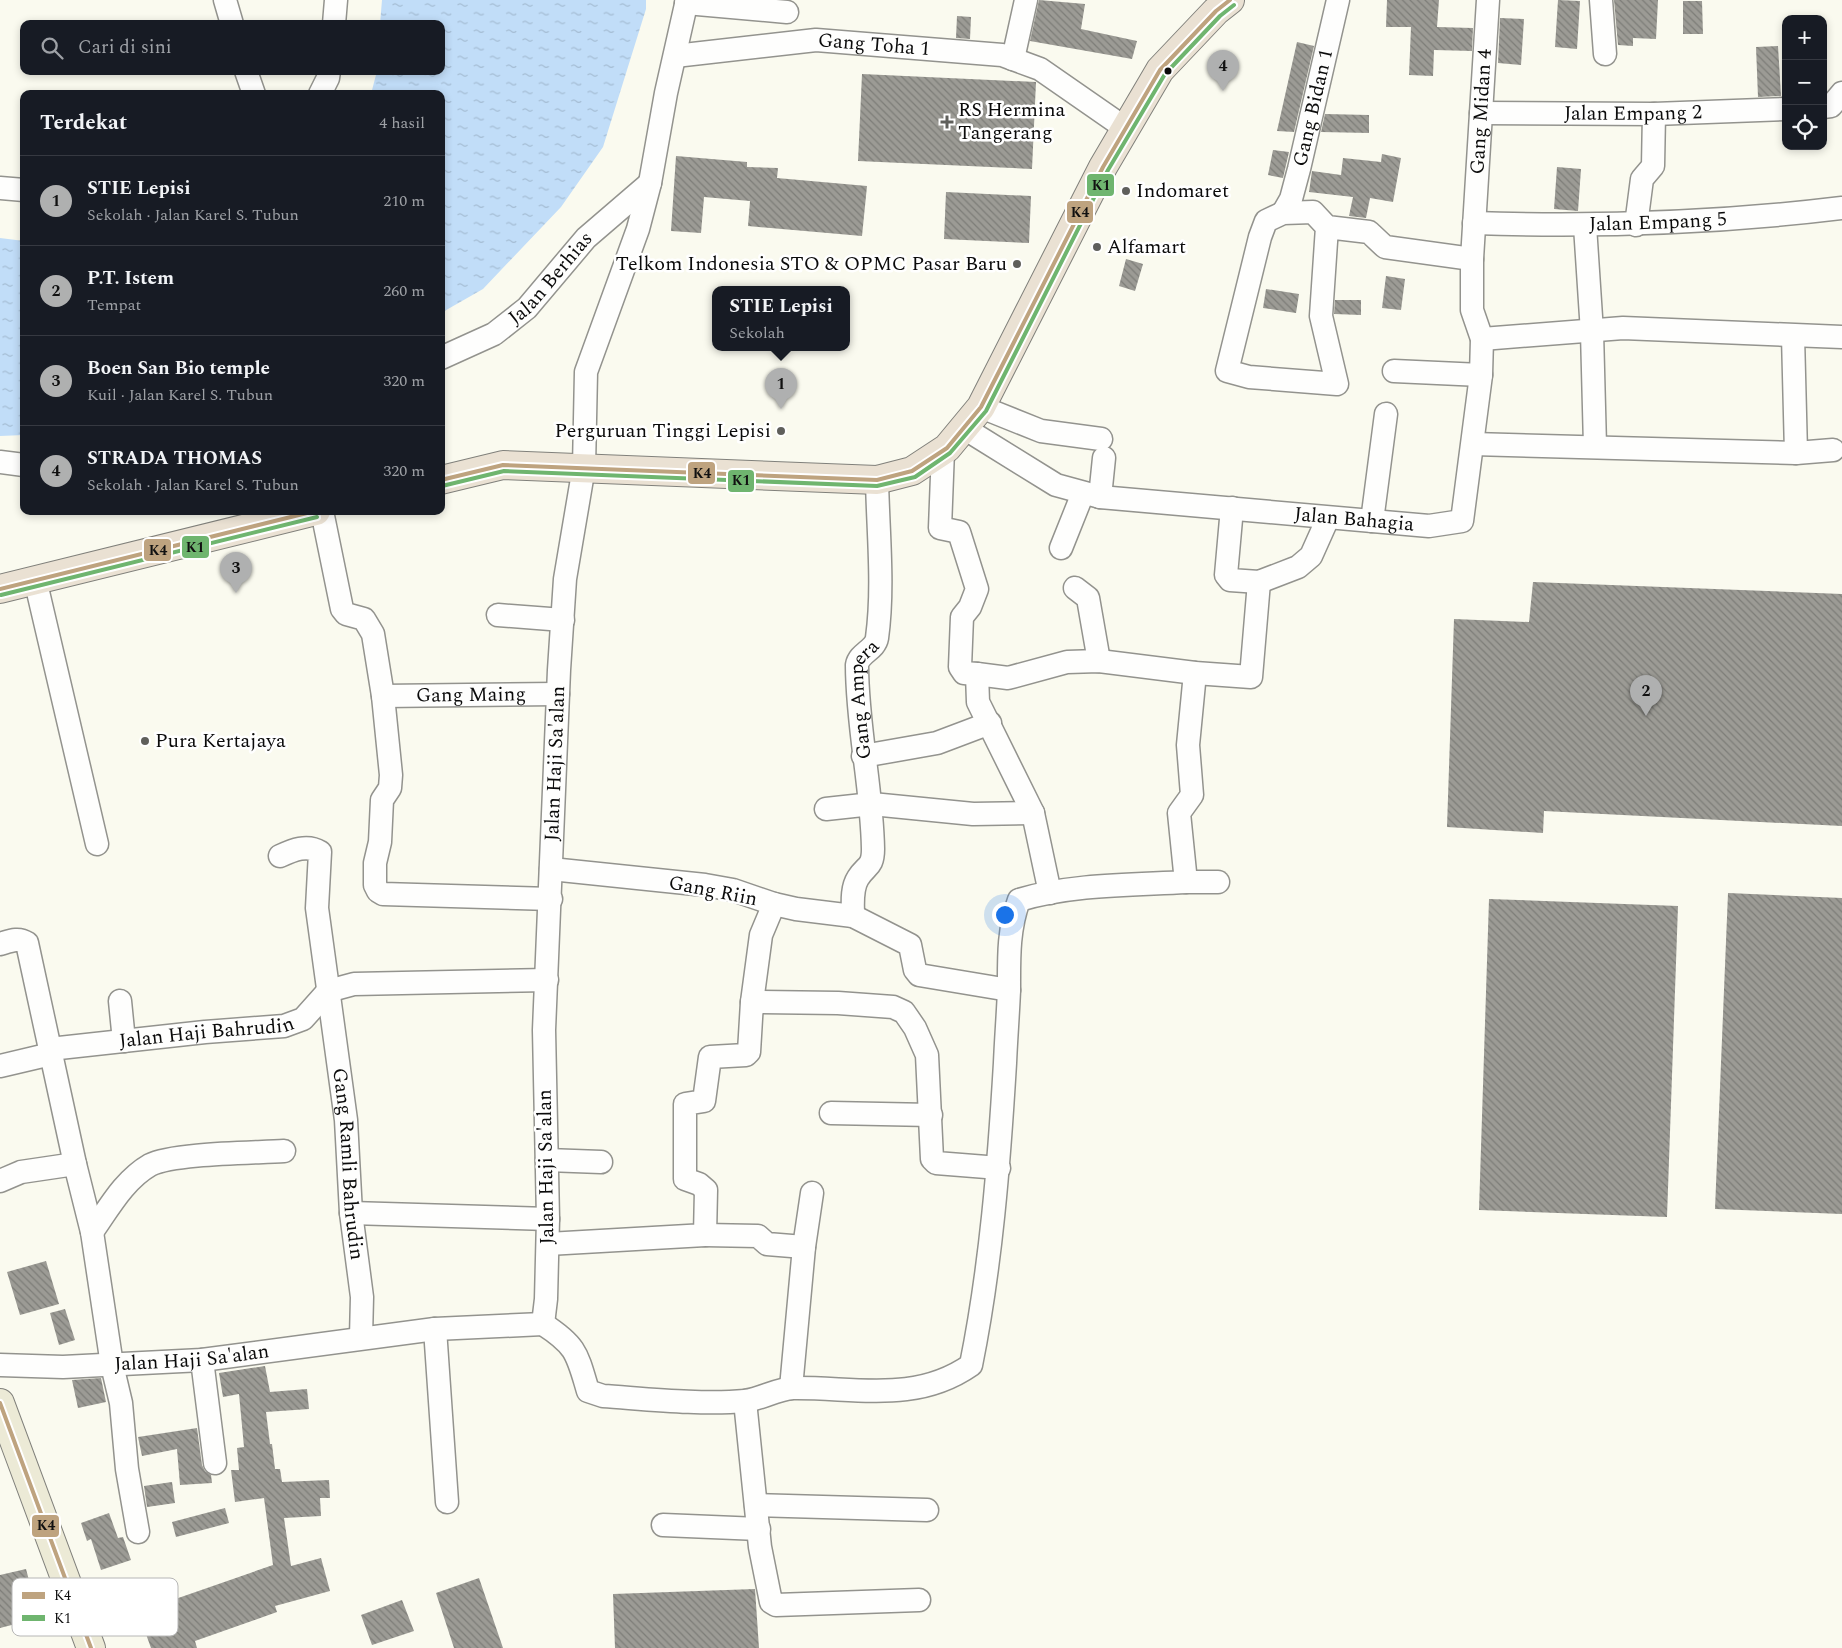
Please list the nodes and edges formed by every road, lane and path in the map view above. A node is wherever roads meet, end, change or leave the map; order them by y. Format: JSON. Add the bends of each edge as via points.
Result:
{"nodes":[{"id":1,"x":225,"y":0,"type":"edge"},
{"id":2,"x":336,"y":0,"type":"edge"},
{"id":3,"x":1026,"y":0,"type":"edge"},
{"id":4,"x":1230,"y":0,"type":"edge"},
{"id":5,"x":1338,"y":0,"type":"edge"},
{"id":6,"x":1488,"y":0,"type":"edge"},
{"id":7,"x":1601,"y":0,"type":"edge"},
{"id":8,"x":686,"y":1,"type":"edge"},
{"id":9,"x":787,"y":12,"type":"dead end"},
{"id":10,"x":231,"y":20,"type":"edge"},
{"id":11,"x":334,"y":20,"type":"edge"},
{"id":12,"x":1605,"y":54,"type":"dead end"},
{"id":13,"x":675,"y":56,"type":"junction"},
{"id":14,"x":1013,"y":59,"type":"junction"},
{"id":15,"x":247,"y":75,"type":"edge"},
{"id":16,"x":328,"y":75,"type":"edge"},
{"id":17,"x":253,"y":90,"type":"edge"},
{"id":18,"x":322,"y":90,"type":"edge"},
{"id":19,"x":1842,"y":93,"type":"edge"},
{"id":20,"x":1827,"y":106,"type":"edge"},
{"id":21,"x":1782,"y":110,"type":"edge"},
{"id":22,"x":1481,"y":113,"type":"junction"},
{"id":23,"x":1654,"y":114,"type":"junction"},
{"id":24,"x":1125,"y":128,"type":"junction"},
{"id":25,"x":650,"y":183,"type":"junction"},
{"id":26,"x":0,"y":188,"type":"edge"},
{"id":27,"x":20,"y":190,"type":"edge"},
{"id":28,"x":1842,"y":208,"type":"edge"},
{"id":29,"x":1283,"y":213,"type":"junction"},
{"id":30,"x":1474,"y":223,"type":"junction"},
{"id":31,"x":1636,"y":225,"type":"junction"},
{"id":32,"x":1585,"y":226,"type":"junction"},
{"id":33,"x":1327,"y":227,"type":"junction"},
{"id":34,"x":1472,"y":259,"type":"junction"},
{"id":35,"x":1592,"y":332,"type":"junction"},
{"id":36,"x":1793,"y":336,"type":"junction"},
{"id":37,"x":1842,"y":337,"type":"edge"},
{"id":38,"x":1482,"y":339,"type":"junction"},
{"id":39,"x":445,"y":356,"type":"edge"},
{"id":40,"x":1394,"y":371,"type":"dead end"},
{"id":41,"x":1481,"y":375,"type":"junction"},
{"id":42,"x":981,"y":407,"type":"junction"},
{"id":43,"x":1386,"y":414,"type":"dead end"},
{"id":44,"x":964,"y":428,"type":"junction"},
{"id":45,"x":1473,"y":444,"type":"junction"},
{"id":46,"x":1594,"y":446,"type":"junction"},
{"id":47,"x":943,"y":450,"type":"junction"},
{"id":48,"x":1833,"y":450,"type":"dead end"},
{"id":49,"x":1796,"y":453,"type":"junction"},
{"id":50,"x":0,"y":462,"type":"edge"},
{"id":51,"x":20,"y":464,"type":"edge"},
{"id":52,"x":584,"y":467,"type":"junction"},
{"id":53,"x":445,"y":479,"type":"edge"},
{"id":54,"x":878,"y":480,"type":"junction"},
{"id":55,"x":1091,"y":495,"type":"junction"},
{"id":56,"x":1232,"y":508,"type":"junction"},
{"id":57,"x":299,"y":515,"type":"edge"},
{"id":58,"x":323,"y":515,"type":"edge"},
{"id":59,"x":1328,"y":518,"type":"junction"},
{"id":60,"x":1372,"y":521,"type":"junction"},
{"id":61,"x":1062,"y":548,"type":"dead end"},
{"id":62,"x":35,"y":579,"type":"junction"},
{"id":63,"x":1260,"y":582,"type":"junction"},
{"id":64,"x":1076,"y":588,"type":"dead end"},
{"id":65,"x":0,"y":589,"type":"edge"},
{"id":66,"x":498,"y":615,"type":"dead end"},
{"id":67,"x":563,"y":620,"type":"junction"},
{"id":68,"x":1099,"y":661,"type":"junction"},
{"id":69,"x":1195,"y":673,"type":"junction"},
{"id":70,"x":977,"y":674,"type":"junction"},
{"id":71,"x":558,"y":694,"type":"junction"},
{"id":72,"x":383,"y":696,"type":"junction"},
{"id":73,"x":990,"y":722,"type":"junction"},
{"id":74,"x":864,"y":756,"type":"junction"},
{"id":75,"x":872,"y":804,"type":"junction"},
{"id":76,"x":826,"y":809,"type":"dead end"},
{"id":77,"x":1033,"y":813,"type":"junction"},
{"id":78,"x":97,"y":844,"type":"dead end"},
{"id":79,"x":280,"y":856,"type":"dead end"},
{"id":80,"x":551,"y":869,"type":"junction"},
{"id":81,"x":1186,"y":882,"type":"junction"},
{"id":82,"x":1218,"y":882,"type":"dead end"},
{"id":83,"x":1050,"y":892,"type":"junction"},
{"id":84,"x":550,"y":899,"type":"junction"},
{"id":85,"x":774,"y":904,"type":"junction"},
{"id":86,"x":853,"y":916,"type":"junction"},
{"id":87,"x":0,"y":944,"type":"edge"},
{"id":88,"x":547,"y":980,"type":"junction"},
{"id":89,"x":1009,"y":990,"type":"junction"},
{"id":90,"x":328,"y":991,"type":"junction"},
{"id":91,"x":120,"y":1001,"type":"dead end"},
{"id":92,"x":752,"y":1002,"type":"junction"},
{"id":93,"x":124,"y":1041,"type":"junction"},
{"id":94,"x":51,"y":1052,"type":"junction"},
{"id":95,"x":0,"y":1066,"type":"edge"},
{"id":96,"x":831,"y":1113,"type":"dead end"},
{"id":97,"x":932,"y":1115,"type":"junction"},
{"id":98,"x":284,"y":1151,"type":"dead end"},
{"id":99,"x":547,"y":1160,"type":"junction"},
{"id":100,"x":601,"y":1162,"type":"dead end"},
{"id":101,"x":76,"y":1164,"type":"junction"},
{"id":102,"x":998,"y":1168,"type":"junction"},
{"id":103,"x":0,"y":1181,"type":"edge"},
{"id":104,"x":812,"y":1193,"type":"dead end"},
{"id":105,"x":352,"y":1213,"type":"junction"},
{"id":106,"x":548,"y":1219,"type":"junction"},
{"id":107,"x":92,"y":1232,"type":"junction"},
{"id":108,"x":705,"y":1235,"type":"junction"},
{"id":109,"x":548,"y":1244,"type":"junction"},
{"id":110,"x":804,"y":1246,"type":"junction"},
{"id":111,"x":543,"y":1324,"type":"junction"},
{"id":112,"x":435,"y":1329,"type":"junction"},
{"id":113,"x":361,"y":1337,"type":"junction"},
{"id":114,"x":202,"y":1360,"type":"junction"},
{"id":115,"x":0,"y":1365,"type":"edge"},
{"id":116,"x":112,"y":1365,"type":"junction"},
{"id":117,"x":790,"y":1388,"type":"junction"},
{"id":118,"x":745,"y":1400,"type":"junction"},
{"id":119,"x":0,"y":1403,"type":"edge"},
{"id":120,"x":215,"y":1463,"type":"dead end"},
{"id":121,"x":447,"y":1502,"type":"dead end"},
{"id":122,"x":756,"y":1506,"type":"junction"},
{"id":123,"x":927,"y":1510,"type":"dead end"},
{"id":124,"x":663,"y":1525,"type":"dead end"},
{"id":125,"x":758,"y":1529,"type":"junction"},
{"id":126,"x":138,"y":1532,"type":"dead end"},
{"id":127,"x":65,"y":1578,"type":"edge"},
{"id":128,"x":920,"y":1600,"type":"dead end"},
{"id":129,"x":87,"y":1636,"type":"edge"},
{"id":130,"x":91,"y":1648,"type":"edge"}],
"edges":[{"from":1,"to":10,"type":"street"},
{"from":2,"to":11,"type":"street"},
{"from":3,"to":14,"type":"street"},
{"from":4,"to":24,"type":"highway","via":[[1160,70]]},
{"from":5,"to":29,"type":"street","name":"Gang Bidan 1","via":[[1300,169],[1292,199]]},
{"from":6,"to":22,"type":"street","name":"Gang Midan 4"},
{"from":7,"to":12,"type":"street"},
{"from":8,"to":9,"type":"street"},
{"from":8,"to":13,"type":"street","name":"Jalan Haji Sa'alan"},
{"from":13,"to":14,"type":"street","name":"Gang Toha 1","via":[[816,40],[1002,55]]},
{"from":13,"to":25,"type":"street","name":"Jalan Haji Sa'alan"},
{"from":14,"to":24,"type":"street","name":"Gang Toha 1","via":[[1040,69]]},
{"from":15,"to":17,"type":"street"},
{"from":16,"to":18,"type":"street"},
{"from":19,"to":20,"type":"street"},
{"from":21,"to":23,"type":"street","name":"Jalan Empang 2"},
{"from":22,"to":23,"type":"street","name":"Jalan Empang 2"},
{"from":22,"to":30,"type":"street","name":"Gang Midan 4"},
{"from":23,"to":31,"type":"street","via":[[1653,166],[1642,179]]},
{"from":24,"to":42,"type":"highway"},
{"from":25,"to":39,"type":"street","name":"Jalan Berhias","via":[[586,238],[527,308],[494,334]]},
{"from":25,"to":52,"type":"street","name":"Jalan Haji Sa'alan","via":[[638,229],[586,372]]},
{"from":26,"to":27,"type":"street"},
{"from":28,"to":31,"type":"street","name":"Jalan Empang 5","via":[[1757,218]]},
{"from":29,"to":33,"type":"street","via":[[1313,212]]},
{"from":29,"to":33,"type":"street","via":[[1266,221],[1260,237],[1227,371],[1249,377],[1337,384],[1321,316]]},
{"from":30,"to":32,"type":"street","name":"Jalan Empang 5"},
{"from":30,"to":34,"type":"street","name":"Jalan Bahagia"},
{"from":31,"to":32,"type":"street","name":"Jalan Empang 5"},
{"from":32,"to":35,"type":"street"},
{"from":33,"to":34,"type":"street","via":[[1369,232],[1384,247]]},
{"from":34,"to":38,"type":"street","name":"Jalan Bahagia","via":[[1472,310]]},
{"from":35,"to":36,"type":"street","via":[[1623,328]]},
{"from":35,"to":38,"type":"street"},
{"from":35,"to":46,"type":"street"},
{"from":36,"to":37,"type":"street"},
{"from":36,"to":49,"type":"street"},
{"from":38,"to":41,"type":"street","name":"Jalan Bahagia"},
{"from":40,"to":41,"type":"street"},
{"from":41,"to":45,"type":"street","name":"Jalan Bahagia"},
{"from":42,"to":44,"type":"highway"},
{"from":42,"to":55,"type":"street","via":[[1041,431],[1102,449]]},
{"from":43,"to":60,"type":"street"},
{"from":44,"to":47,"type":"highway"},
{"from":44,"to":55,"type":"street","name":"Jalan Bahagia","via":[[1056,485]]},
{"from":45,"to":46,"type":"street"},
{"from":45,"to":60,"type":"street","name":"Jalan Bahagia","via":[[1462,520],[1430,526]]},
{"from":46,"to":49,"type":"street"},
{"from":47,"to":54,"type":"highway","via":[[912,471]]},
{"from":47,"to":70,"type":"street","via":[[940,528],[959,532],[976,583],[974,598],[962,617],[960,667],[964,673]]},
{"from":48,"to":49,"type":"street"},
{"from":50,"to":51,"type":"street"},
{"from":52,"to":53,"type":"highway","via":[[504,465]]},
{"from":52,"to":54,"type":"highway"},
{"from":52,"to":67,"type":"street","name":"Jalan Haji Sa'alan","via":[[566,579]]},
{"from":54,"to":74,"type":"street","name":"Gang Ampera","via":[[876,640],[857,665]]},
{"from":55,"to":56,"type":"street","name":"Jalan Bahagia"},
{"from":55,"to":61,"type":"street"},
{"from":56,"to":59,"type":"street","name":"Jalan Bahagia"},
{"from":56,"to":63,"type":"street","via":[[1226,577]]},
{"from":57,"to":62,"type":"highway"},
{"from":58,"to":72,"type":"street","via":[[342,609],[346,614],[368,622],[373,634]]},
{"from":59,"to":60,"type":"street","name":"Jalan Bahagia"},
{"from":59,"to":63,"type":"street","via":[[1311,556],[1298,567]]},
{"from":62,"to":65,"type":"highway"},
{"from":62,"to":78,"type":"street"},
{"from":63,"to":69,"type":"street","via":[[1251,677]]},
{"from":64,"to":68,"type":"street","via":[[1088,598]]},
{"from":66,"to":67,"type":"street"},
{"from":67,"to":71,"type":"street","name":"Jalan Haji Sa'alan"},
{"from":68,"to":69,"type":"street"},
{"from":68,"to":70,"type":"street","via":[[1067,662],[1008,678]]},
{"from":69,"to":81,"type":"street","via":[[1188,745],[1192,795],[1179,813]]},
{"from":70,"to":73,"type":"street","via":[[978,702]]},
{"from":71,"to":72,"type":"street","name":"Gang Maing"},
{"from":71,"to":80,"type":"street","name":"Jalan Haji Sa'alan"},
{"from":72,"to":84,"type":"street","via":[[391,775],[390,788],[381,803],[380,842],[375,863],[378,891],[383,894]]},
{"from":73,"to":74,"type":"street","via":[[937,743]]},
{"from":73,"to":77,"type":"street"},
{"from":74,"to":75,"type":"street","name":"Gang Ampera"},
{"from":75,"to":76,"type":"street"},
{"from":75,"to":77,"type":"street","via":[[973,814]]},
{"from":75,"to":86,"type":"street","name":"Gang Ampera","via":[[871,864],[855,886]]},
{"from":77,"to":83,"type":"street"},
{"from":79,"to":90,"type":"street","name":"Gang Ramli Bahrudin","via":[[296,849],[309,848],[320,852],[317,908]]},
{"from":80,"to":84,"type":"street","name":"Jalan Haji Sa'alan"},
{"from":80,"to":85,"type":"street","name":"Gang Riin","via":[[704,885],[733,890]]},
{"from":81,"to":82,"type":"street"},
{"from":81,"to":83,"type":"street"},
{"from":83,"to":89,"type":"street","via":[[1019,900],[1008,949]]},
{"from":84,"to":88,"type":"street","name":"Jalan Haji Sa'alan"},
{"from":85,"to":86,"type":"street"},
{"from":85,"to":92,"type":"street","name":"Gang Riin","via":[[761,935]]},
{"from":86,"to":89,"type":"street","via":[[910,945],[919,975]]},
{"from":87,"to":94,"type":"street","via":[[15,939],[27,943]]},
{"from":88,"to":90,"type":"street","via":[[354,984]]},
{"from":88,"to":99,"type":"street","name":"Jalan Haji Sa'alan","via":[[544,1030]]},
{"from":89,"to":102,"type":"street"},
{"from":90,"to":93,"type":"street","name":"Jalan Haji Bahrudin","via":[[303,1019],[284,1026]]},
{"from":90,"to":105,"type":"street","name":"Gang Ramli Bahrudin","via":[[346,1120]]},
{"from":91,"to":93,"type":"street"},
{"from":92,"to":97,"type":"street","via":[[838,1003],[893,1007],[904,1012],[927,1055]]},
{"from":92,"to":108,"type":"street","name":"Gang Riin","via":[[748,1053],[710,1057],[704,1101],[685,1104],[685,1179],[706,1190]]},
{"from":93,"to":94,"type":"street","name":"Jalan Haji Bahrudin"},
{"from":94,"to":95,"type":"street","name":"Jalan Haji Bahrudin"},
{"from":94,"to":101,"type":"street"},
{"from":96,"to":97,"type":"street"},
{"from":97,"to":102,"type":"street","via":[[931,1154],[936,1163]]},
{"from":98,"to":107,"type":"street","via":[[172,1159],[150,1165],[125,1186]]},
{"from":99,"to":100,"type":"street"},
{"from":99,"to":106,"type":"street","name":"Jalan Haji Sa'alan"},
{"from":101,"to":103,"type":"street","via":[[21,1172]]},
{"from":101,"to":107,"type":"street"},
{"from":102,"to":117,"type":"street","via":[[982,1311],[971,1365],[940,1382],[903,1390],[858,1392]]},
{"from":104,"to":110,"type":"street"},
{"from":105,"to":106,"type":"street"},
{"from":105,"to":113,"type":"street","name":"Gang Ramli Bahrudin","via":[[362,1297]]},
{"from":106,"to":109,"type":"street","name":"Jalan Haji Sa'alan"},
{"from":107,"to":116,"type":"street"},
{"from":108,"to":109,"type":"street"},
{"from":108,"to":110,"type":"street","via":[[758,1236],[767,1244]]},
{"from":109,"to":111,"type":"street","name":"Jalan Haji Sa'alan"},
{"from":110,"to":117,"type":"street"},
{"from":111,"to":112,"type":"street","name":"Jalan Haji Sa'alan"},
{"from":111,"to":118,"type":"street","via":[[556,1332],[575,1352],[580,1359],[588,1391],[594,1394]]},
{"from":112,"to":113,"type":"street","name":"Jalan Haji Sa'alan"},
{"from":112,"to":121,"type":"street"},
{"from":113,"to":114,"type":"street","name":"Jalan Haji Sa'alan","via":[[325,1345]]},
{"from":114,"to":116,"type":"street","name":"Jalan Haji Sa'alan"},
{"from":114,"to":120,"type":"street"},
{"from":115,"to":116,"type":"street","name":"Jalan Haji Sa'alan"},
{"from":116,"to":126,"type":"street","via":[[121,1403]]},
{"from":117,"to":118,"type":"street"},
{"from":118,"to":122,"type":"street"},
{"from":119,"to":127,"type":"main road"},
{"from":122,"to":123,"type":"street"},
{"from":122,"to":125,"type":"street"},
{"from":124,"to":125,"type":"street"},
{"from":125,"to":128,"type":"street","via":[[766,1583],[774,1604]]},
{"from":129,"to":130,"type":"main road"}]}
